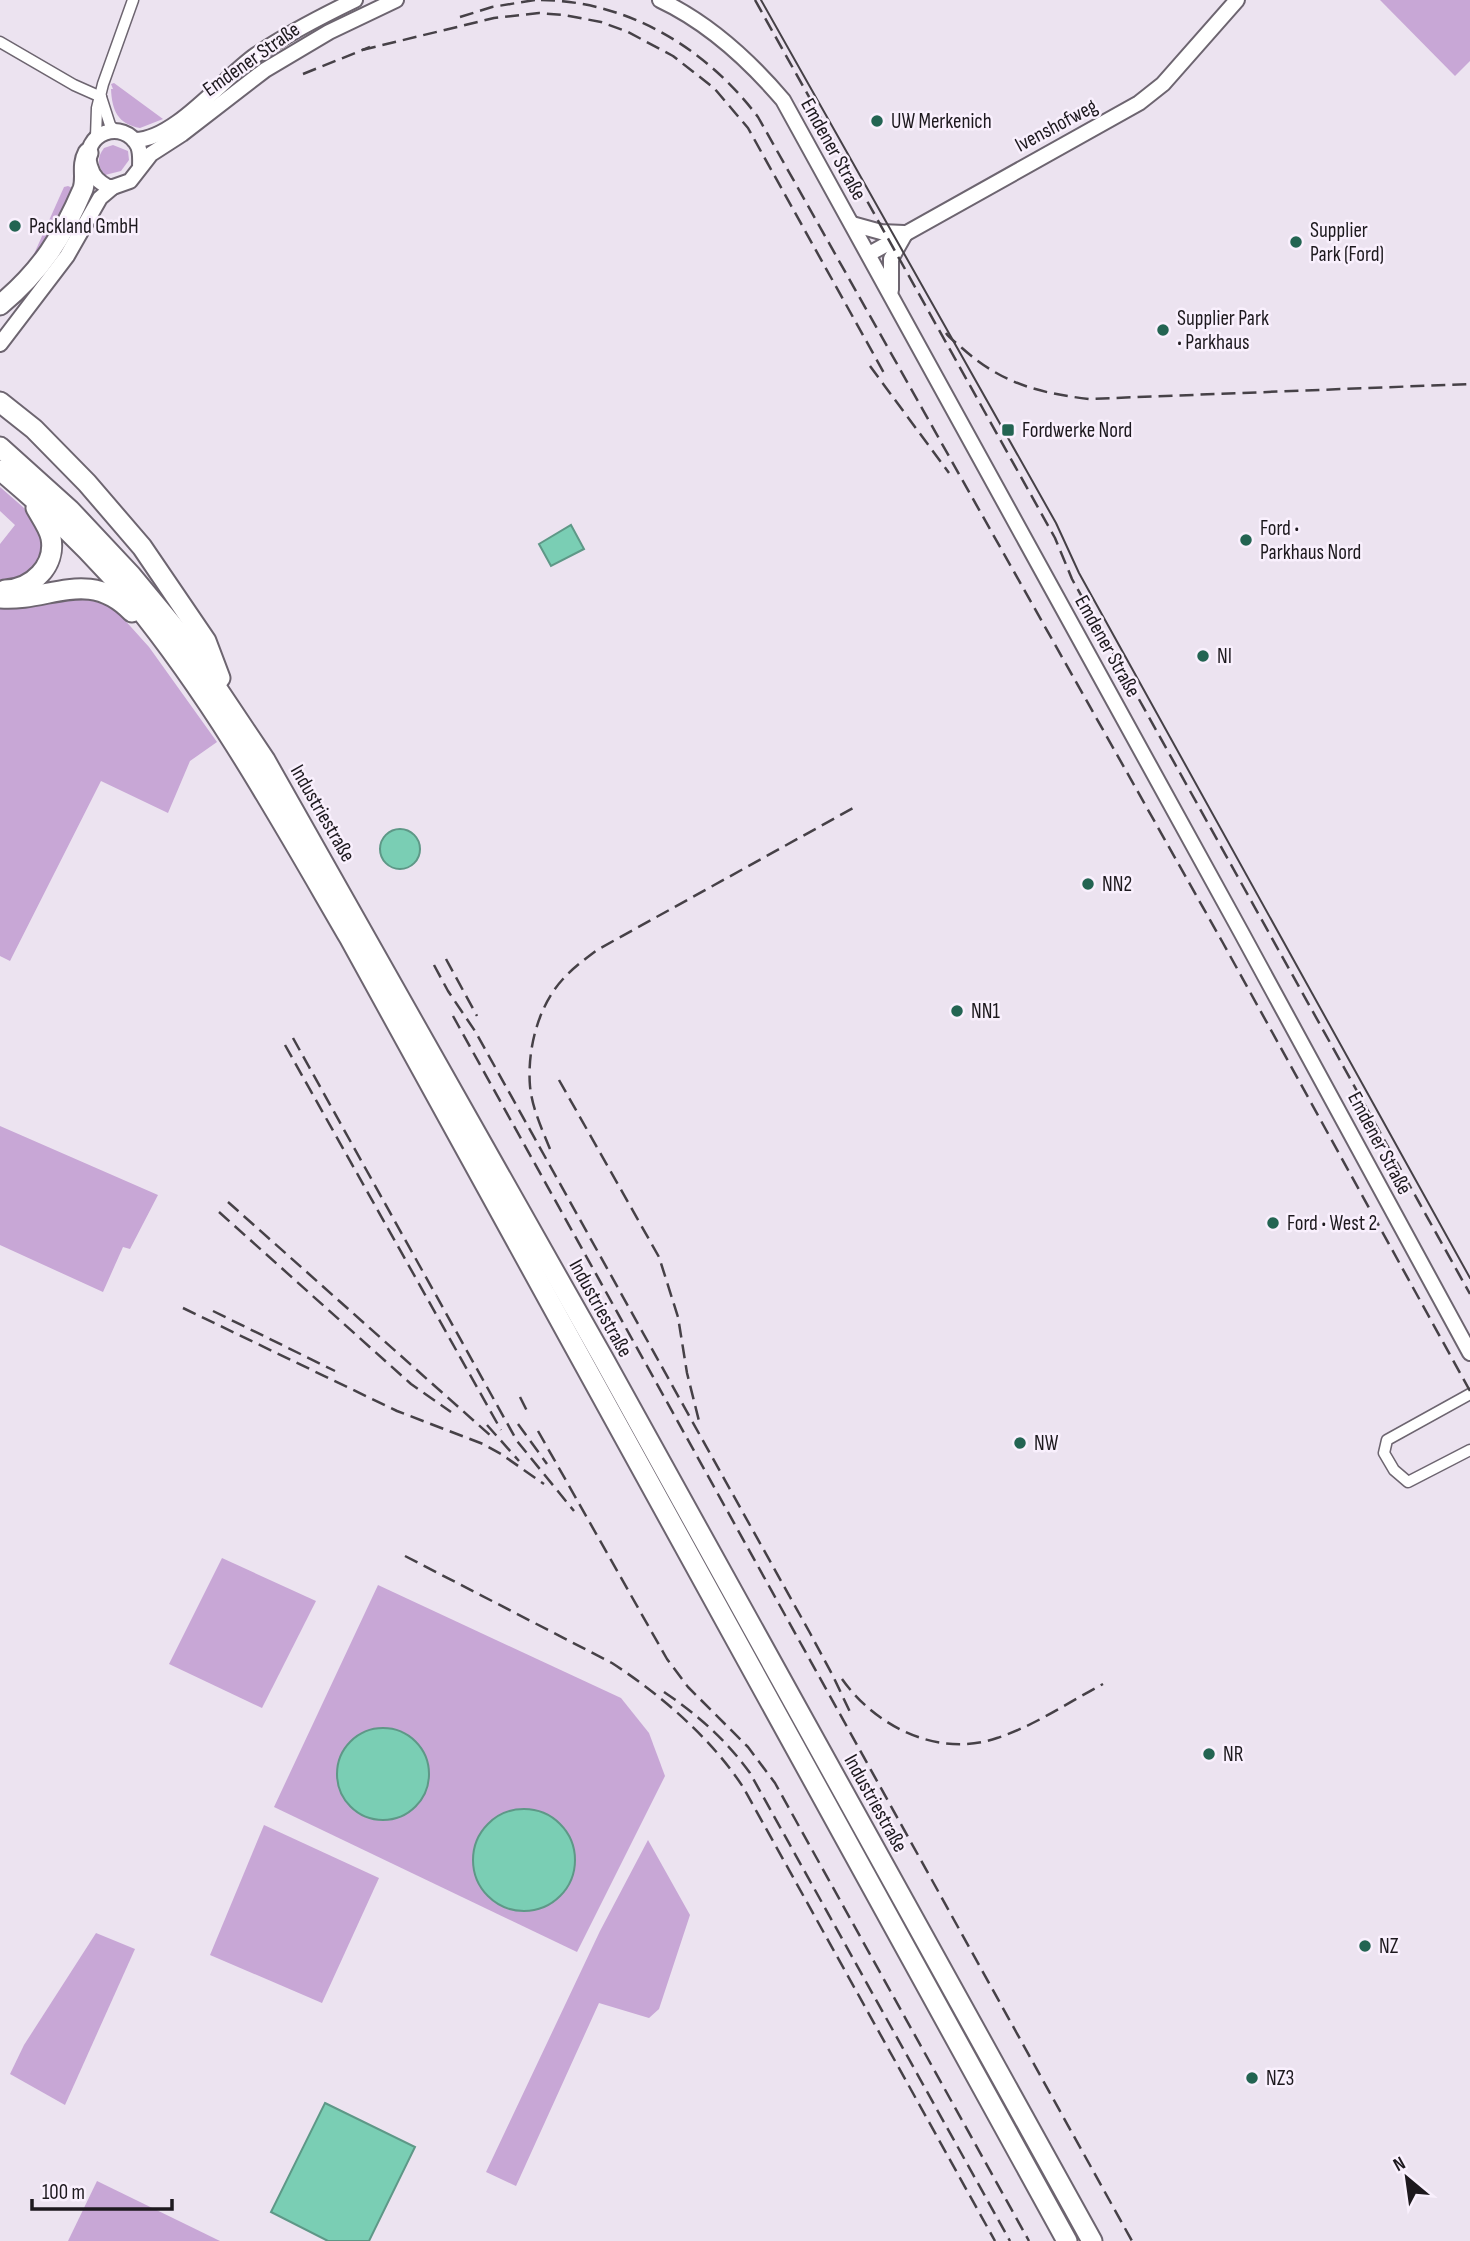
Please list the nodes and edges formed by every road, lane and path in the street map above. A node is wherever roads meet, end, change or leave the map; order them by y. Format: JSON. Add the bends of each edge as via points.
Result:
{"nodes":[{"id":1,"x":133,"y":0,"type":"edge"},
{"id":2,"x":355,"y":0,"type":"edge"},
{"id":3,"x":396,"y":0,"type":"edge"},
{"id":4,"x":660,"y":0,"type":"edge"},
{"id":5,"x":1237,"y":0,"type":"edge"},
{"id":6,"x":1,"y":44,"type":"edge"},
{"id":7,"x":101,"y":97,"type":"junction"},
{"id":8,"x":116,"y":132,"type":"junction"},
{"id":9,"x":134,"y":140,"type":"junction"},
{"id":10,"x":92,"y":145,"type":"junction"},
{"id":11,"x":140,"y":168,"type":"junction"},
{"id":12,"x":96,"y":179,"type":"junction"},
{"id":13,"x":113,"y":187,"type":"junction"},
{"id":14,"x":852,"y":223,"type":"junction"},
{"id":15,"x":906,"y":233,"type":"junction"},
{"id":16,"x":869,"y":254,"type":"junction"},
{"id":17,"x":47,"y":279,"type":"junction"},
{"id":18,"x":891,"y":295,"type":"junction"},
{"id":19,"x":0,"y":305,"type":"edge"},
{"id":20,"x":0,"y":344,"type":"edge"},
{"id":21,"x":0,"y":402,"type":"edge"},
{"id":22,"x":0,"y":447,"type":"edge"},
{"id":23,"x":0,"y":470,"type":"edge"},
{"id":24,"x":26,"y":492,"type":"junction"},
{"id":25,"x":0,"y":590,"type":"edge"},
{"id":26,"x":0,"y":598,"type":"edge"},
{"id":27,"x":180,"y":663,"type":"junction"},
{"id":28,"x":230,"y":705,"type":"junction"},
{"id":29,"x":1470,"y":1353,"type":"edge"},
{"id":30,"x":1470,"y":1394,"type":"edge"},
{"id":31,"x":1470,"y":1450,"type":"edge"},
{"id":32,"x":1066,"y":2241,"type":"edge"},
{"id":33,"x":1092,"y":2241,"type":"edge"}],
"edges":[{"from":1,"to":7,"type":"street"},
{"from":2,"to":9,"type":"street","name":"Emdener Straße","via":[[263,50],[177,122]]},
{"from":3,"to":11,"type":"street","name":"Emdener Straße","via":[[265,70],[151,153]]},
{"from":4,"to":14,"type":"street","name":"Emdener Straße","via":[[723,40],[783,100]]},
{"from":5,"to":15,"type":"street","name":"Ivenshofweg","via":[[1163,85],[1139,103]]},
{"from":6,"to":7,"type":"street"},
{"from":7,"to":8,"type":"street"},
{"from":7,"to":10,"type":"street"},
{"from":8,"to":9,"type":"street"},
{"from":8,"to":10,"type":"street","via":[[109,131]]},
{"from":9,"to":11,"type":"street"},
{"from":10,"to":12,"type":"street"},
{"from":10,"to":19,"type":"highway","via":[[84,160],[85,183],[54,248],[22,287]]},
{"from":11,"to":13,"type":"street","via":[[130,181]]},
{"from":12,"to":13,"type":"street"},
{"from":12,"to":17,"type":"street"},
{"from":13,"to":17,"type":"street","via":[[100,198],[67,256]]},
{"from":14,"to":15,"type":"street","via":[[881,232]]},
{"from":14,"to":16,"type":"street","name":"Emdener Straße"},
{"from":15,"to":16,"type":"street","name":"Ivenshofweg"},
{"from":15,"to":18,"type":"street","via":[[891,258]]},
{"from":16,"to":18,"type":"street","name":"Emdener Straße"},
{"from":17,"to":20,"type":"street"},
{"from":18,"to":29,"type":"street","name":"Emdener Straße"},
{"from":21,"to":28,"type":"highway","via":[[34,429],[142,547],[206,641]]},
{"from":22,"to":28,"type":"highway","name":"Industriestraße","via":[[70,510],[131,575]]},
{"from":23,"to":24,"type":"highway","name":"Industriestraße"},
{"from":24,"to":25,"type":"highway","via":[[51,537],[51,556],[40,576],[22,587]]},
{"from":24,"to":27,"type":"highway","name":"Industriestraße","via":[[91,555]]},
{"from":26,"to":27,"type":"highway","via":[[19,599],[74,587],[99,590],[124,604]]},
{"from":27,"to":32,"type":"highway","name":"Industriestraße","via":[[251,769],[349,937]]},
{"from":28,"to":33,"type":"highway","name":"Industriestraße","via":[[362,928]]},
{"from":30,"to":31,"type":"street","via":[[1387,1440],[1384,1452],[1408,1482]]}]}
